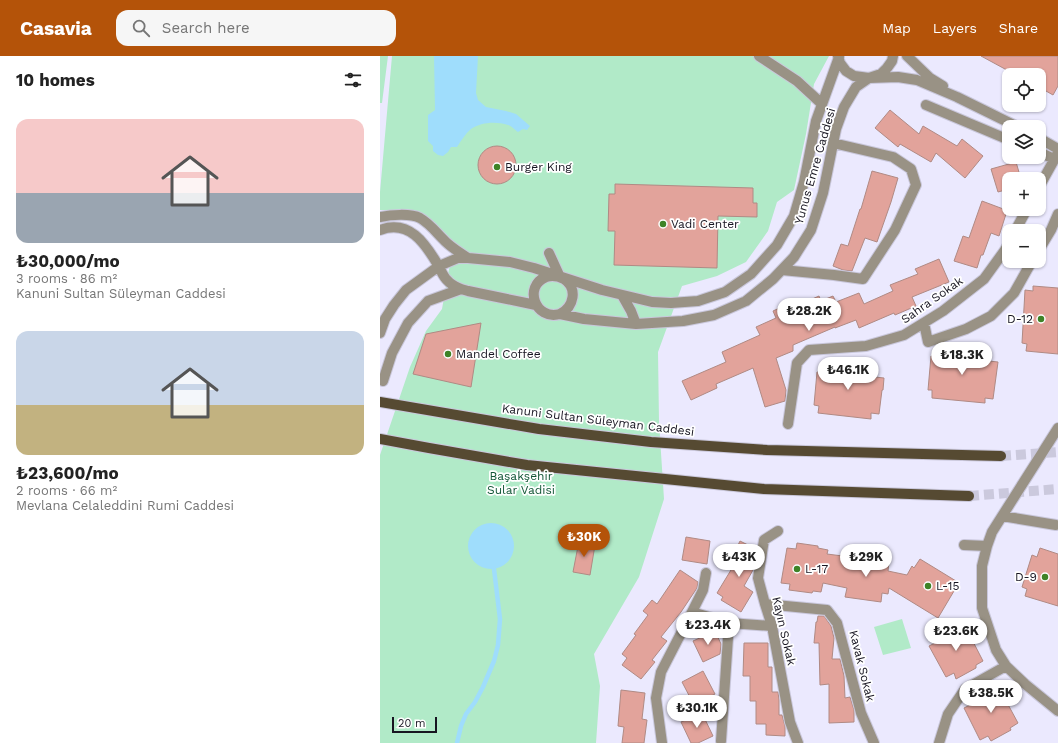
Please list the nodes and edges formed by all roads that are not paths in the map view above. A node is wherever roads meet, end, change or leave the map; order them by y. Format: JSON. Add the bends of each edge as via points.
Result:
{"nodes":[{"id":1,"x":758,"y":56,"type":"edge"},
{"id":2,"x":893,"y":56,"type":"edge"},
{"id":3,"x":907,"y":56,"type":"edge"},
{"id":4,"x":838,"y":57,"type":"edge"},
{"id":5,"x":869,"y":78,"type":"junction"},
{"id":6,"x":957,"y":97,"type":"junction"},
{"id":7,"x":822,"y":104,"type":"junction"},
{"id":8,"x":926,"y":105,"type":"dead end"},
{"id":9,"x":1005,"y":120,"type":"edge"},
{"id":10,"x":1002,"y":137,"type":"edge"},
{"id":11,"x":1046,"y":142,"type":"edge"},
{"id":12,"x":833,"y":143,"type":"junction"},
{"id":13,"x":1058,"y":149,"type":"edge"},
{"id":14,"x":1046,"y":154,"type":"edge"},
{"id":15,"x":1056,"y":156,"type":"edge"},
{"id":16,"x":1046,"y":174,"type":"edge"},
{"id":17,"x":1058,"y":214,"type":"edge"},
{"id":18,"x":380,"y":217,"type":"edge"},
{"id":19,"x":380,"y":230,"type":"edge"},
{"id":20,"x":1046,"y":238,"type":"edge"},
{"id":21,"x":549,"y":253,"type":"dead end"},
{"id":22,"x":1002,"y":254,"type":"edge"},
{"id":23,"x":468,"y":258,"type":"junction"},
{"id":24,"x":439,"y":266,"type":"junction"},
{"id":25,"x":1028,"y":268,"type":"edge"},
{"id":26,"x":782,"y":270,"type":"junction"},
{"id":27,"x":560,"y":277,"type":"junction"},
{"id":28,"x":461,"y":289,"type":"junction"},
{"id":29,"x":622,"y":295,"type":"junction"},
{"id":30,"x":536,"y":305,"type":"junction"},
{"id":31,"x":560,"y":314,"type":"junction"},
{"id":32,"x":924,"y":323,"type":"junction"},
{"id":33,"x":636,"y":324,"type":"junction"},
{"id":34,"x":380,"y":333,"type":"edge"},
{"id":35,"x":383,"y":381,"type":"dead end"},
{"id":36,"x":380,"y":402,"type":"edge"},
{"id":37,"x":788,"y":424,"type":"dead end"},
{"id":38,"x":1058,"y":428,"type":"edge"},
{"id":39,"x":380,"y":439,"type":"edge"},
{"id":40,"x":1001,"y":456,"type":"tunnel mouth"},
{"id":41,"x":969,"y":496,"type":"tunnel mouth"},
{"id":42,"x":1002,"y":516,"type":"junction"},
{"id":43,"x":1056,"y":525,"type":"dead end"},
{"id":44,"x":778,"y":531,"type":"dead end"},
{"id":45,"x":964,"y":545,"type":"dead end"},
{"id":46,"x":987,"y":546,"type":"junction"},
{"id":47,"x":706,"y":573,"type":"dead end"},
{"id":48,"x":765,"y":604,"type":"junction"},
{"id":49,"x":692,"y":612,"type":"junction"},
{"id":50,"x":730,"y":623,"type":"junction"},
{"id":51,"x":772,"y":626,"type":"junction"},
{"id":52,"x":1006,"y":666,"type":"junction"},
{"id":53,"x":1057,"y":707,"type":"edge"},
{"id":54,"x":721,"y":741,"type":"dead end"},
{"id":55,"x":662,"y":743,"type":"edge"},
{"id":56,"x":798,"y":743,"type":"edge"},
{"id":57,"x":874,"y":743,"type":"edge"},
{"id":58,"x":939,"y":743,"type":"edge"}],
"edges":[{"from":1,"to":7,"type":"street","via":[[797,81]]},
{"from":2,"to":5,"type":"street","name":"Yunus Emre Caddesi","via":[[888,68],[881,74]]},
{"from":3,"to":6,"type":"street","via":[[930,78]]},
{"from":4,"to":5,"type":"street","name":"Yunus Emre Caddesi","via":[[846,71],[854,76]]},
{"from":4,"to":7,"type":"street","name":"Yunus Emre Caddesi"},
{"from":5,"to":6,"type":"street","via":[[898,77],[917,80]]},
{"from":5,"to":12,"type":"street","name":"Yunus Emre Caddesi","via":[[856,87],[848,100]]},
{"from":6,"to":9,"type":"street"},
{"from":7,"to":29,"type":"street","name":"Yunus Emre Caddesi","via":[[794,216],[777,245],[751,274],[725,292],[698,301],[652,302]]},
{"from":8,"to":10,"type":"street"},
{"from":11,"to":13,"type":"street"},
{"from":12,"to":26,"type":"street","name":"Yunus Emre Caddesi","via":[[823,193],[811,230],[794,257]]},
{"from":12,"to":26,"type":"street","via":[[893,157],[911,169],[916,185],[895,230],[863,279]]},
{"from":14,"to":15,"type":"street"},
{"from":15,"to":16,"type":"street"},
{"from":17,"to":20,"type":"street"},
{"from":18,"to":23,"type":"street","via":[[419,217],[452,248]]},
{"from":19,"to":24,"type":"street","via":[[391,227],[412,232],[428,248]]},
{"from":21,"to":27,"type":"street"},
{"from":22,"to":32,"type":"street","name":"Sahra Sokak","via":[[984,279],[944,311]]},
{"from":23,"to":24,"type":"street","name":"Yunus Emre Caddesi","via":[[458,258]]},
{"from":23,"to":27,"type":"street","name":"Yunus Emre Caddesi","via":[[510,262]]},
{"from":24,"to":28,"type":"street","via":[[448,281]]},
{"from":24,"to":34,"type":"street","name":"Yunus Emre Caddesi","via":[[406,290],[385,319]]},
{"from":25,"to":32,"type":"street","via":[[1014,293],[991,316],[966,329],[928,342]]},
{"from":26,"to":33,"type":"street","name":"Yunus Emre Caddesi","via":[[746,301],[714,315],[683,321]]},
{"from":27,"to":29,"type":"street","name":"Yunus Emre Caddesi"},
{"from":27,"to":30,"type":"street","via":[[548,276],[538,283],[533,295]]},
{"from":27,"to":31,"type":"street","via":[[570,284],[573,296],[569,307]]},
{"from":28,"to":30,"type":"street","name":"Yunus Emre Caddesi"},
{"from":28,"to":35,"type":"street","via":[[428,301],[408,323],[392,354]]},
{"from":29,"to":33,"type":"street"},
{"from":30,"to":31,"type":"street","name":"Yunus Emre Caddesi","via":[[546,314]]},
{"from":31,"to":33,"type":"street","name":"Yunus Emre Caddesi"},
{"from":32,"to":37,"type":"street","name":"Sahra Sokak","via":[[904,335],[866,346],[809,350],[797,363]]},
{"from":36,"to":40,"type":"main road","name":"Kanuni Sultan Süleyman Caddesi","via":[[539,429],[651,442],[767,450]]},
{"from":38,"to":42,"type":"street"},
{"from":39,"to":41,"type":"main road","via":[[527,465],[764,489]]},
{"from":42,"to":43,"type":"street"},
{"from":42,"to":46,"type":"street"},
{"from":44,"to":48,"type":"street","name":"Kayın Sokak","via":[[764,540],[758,578]]},
{"from":45,"to":46,"type":"street"},
{"from":46,"to":52,"type":"street","via":[[982,566],[982,608],[996,650]]},
{"from":47,"to":49,"type":"street","via":[[703,590]]},
{"from":48,"to":51,"type":"street","name":"Kayın Sokak"},
{"from":48,"to":57,"type":"street","name":"Kavak Sokak","via":[[827,610],[837,623],[861,713]]},
{"from":49,"to":50,"type":"street"},
{"from":49,"to":55,"type":"street","via":[[661,672],[656,698]]},
{"from":50,"to":51,"type":"street"},
{"from":50,"to":54,"type":"street"},
{"from":51,"to":56,"type":"street","name":"Kayın Sokak","via":[[790,722]]},
{"from":52,"to":53,"type":"street"},
{"from":52,"to":58,"type":"street","via":[[965,689],[948,714]]}]}
